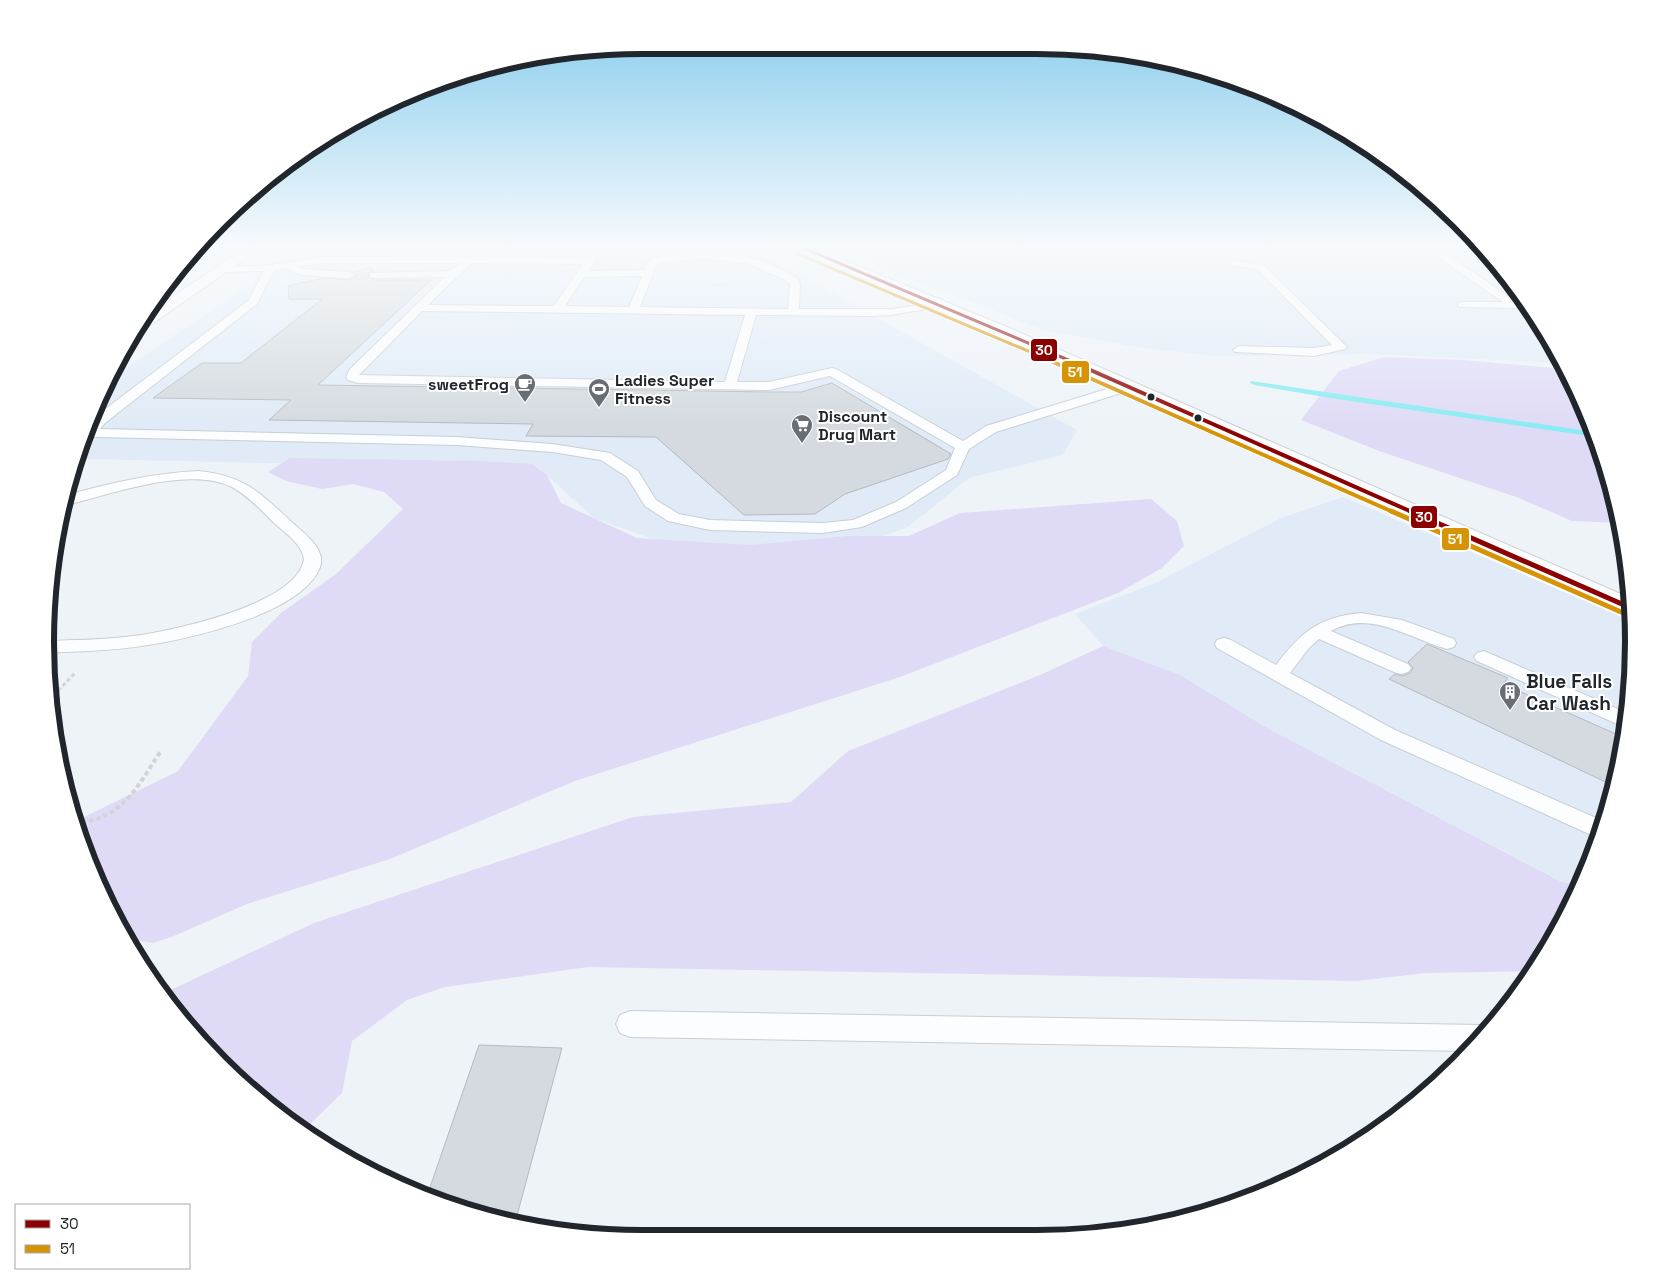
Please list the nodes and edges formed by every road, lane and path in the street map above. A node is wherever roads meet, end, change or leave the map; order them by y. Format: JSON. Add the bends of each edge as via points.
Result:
{"nodes":[{"id":1,"x":167,"y":307,"type":"edge"},
{"id":2,"x":246,"y":307,"type":"edge"},
{"id":3,"x":559,"y":307,"type":"edge"},
{"id":4,"x":633,"y":307,"type":"edge"},
{"id":5,"x":794,"y":307,"type":"edge"},
{"id":6,"x":921,"y":307,"type":"edge"},
{"id":7,"x":946,"y":307,"type":"edge"},
{"id":8,"x":1300,"y":307,"type":"edge"},
{"id":9,"x":419,"y":308,"type":"joint"},
{"id":10,"x":557,"y":310,"type":"junction"},
{"id":11,"x":632,"y":310,"type":"junction"},
{"id":12,"x":751,"y":312,"type":"junction"},
{"id":13,"x":793,"y":312,"type":"junction"},
{"id":14,"x":152,"y":317,"type":"edge"},
{"id":15,"x":1239,"y":350,"type":"dead end"},
{"id":16,"x":730,"y":386,"type":"junction"},
{"id":17,"x":1127,"y":386,"type":"junction"},
{"id":18,"x":97,"y":423,"type":"edge"},
{"id":19,"x":94,"y":430,"type":"edge"},
{"id":20,"x":963,"y":447,"type":"junction"},
{"id":21,"x":72,"y":499,"type":"edge"},
{"id":22,"x":1624,"y":605,"type":"edge"},
{"id":23,"x":1318,"y":632,"type":"junction"},
{"id":24,"x":1448,"y":643,"type":"dead end"},
{"id":25,"x":1224,"y":644,"type":"dead end"},
{"id":26,"x":54,"y":646,"type":"edge"},
{"id":27,"x":1484,"y":657,"type":"dead end"},
{"id":28,"x":1401,"y":668,"type":"dead end"},
{"id":29,"x":1278,"y":674,"type":"junction"},
{"id":30,"x":1620,"y":718,"type":"edge"},
{"id":31,"x":162,"y":752,"type":"dead end"},
{"id":32,"x":82,"y":822,"type":"edge"},
{"id":33,"x":1595,"y":827,"type":"edge"},
{"id":34,"x":630,"y":1024,"type":"dead end"},
{"id":35,"x":1472,"y":1038,"type":"edge"}],
"edges":[{"from":1,"to":14,"type":"main road"},
{"from":2,"to":18,"type":"lane"},
{"from":3,"to":10,"type":"lane"},
{"from":4,"to":11,"type":"lane"},
{"from":5,"to":13,"type":"lane"},
{"from":6,"to":13,"type":"lane","via":[[891,312]]},
{"from":7,"to":17,"type":"main road"},
{"from":8,"to":15,"type":"lane","via":[[1341,347],[1314,352]]},
{"from":9,"to":10,"type":"lane"},
{"from":9,"to":16,"type":"lane","via":[[352,377],[362,380]]},
{"from":10,"to":11,"type":"lane"},
{"from":11,"to":12,"type":"lane"},
{"from":12,"to":13,"type":"lane"},
{"from":12,"to":16,"type":"lane"},
{"from":16,"to":20,"type":"lane","via":[[778,385],[832,372]]},
{"from":17,"to":20,"type":"lane","via":[[992,430]]},
{"from":17,"to":22,"type":"main road"},
{"from":19,"to":20,"type":"lane","via":[[96,433],[458,441],[552,448],[605,456],[633,474],[650,503],[674,518],[710,525],[823,528],[856,524],[901,505],[952,472]]},
{"from":21,"to":26,"type":"lane","via":[[139,482],[219,476],[237,484],[292,531],[310,548],[313,563],[303,581],[279,599],[232,618],[134,642]]},
{"from":23,"to":24,"type":"lane","via":[[1332,623],[1362,617],[1389,620]]},
{"from":23,"to":28,"type":"lane"},
{"from":23,"to":29,"type":"lane"},
{"from":25,"to":29,"type":"lane"},
{"from":27,"to":30,"type":"lane"},
{"from":29,"to":33,"type":"lane","via":[[1388,736]]},
{"from":31,"to":32,"type":"path","via":[[127,800],[110,815],[96,822]]},
{"from":34,"to":35,"type":"lane"}]}
